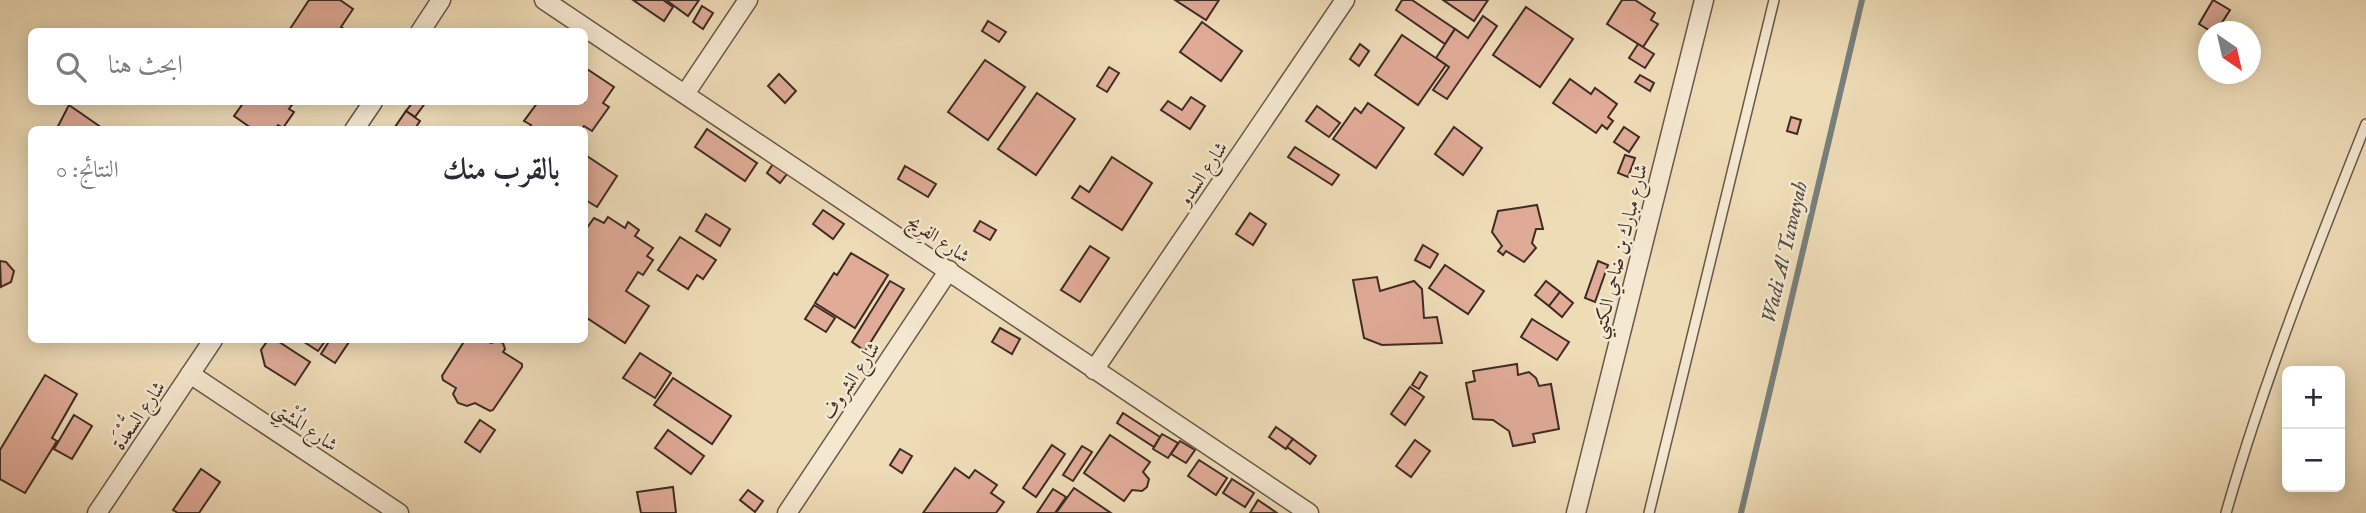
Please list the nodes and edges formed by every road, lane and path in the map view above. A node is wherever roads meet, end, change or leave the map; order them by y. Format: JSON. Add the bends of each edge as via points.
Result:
{"nodes":[{"id":1,"x":441,"y":0,"type":"edge"},
{"id":2,"x":544,"y":0,"type":"edge"},
{"id":3,"x":748,"y":0,"type":"edge"},
{"id":4,"x":1345,"y":0,"type":"edge"},
{"id":5,"x":1704,"y":0,"type":"edge"},
{"id":6,"x":1773,"y":0,"type":"edge"},
{"id":7,"x":423,"y":28,"type":"edge"},
{"id":8,"x":586,"y":28,"type":"edge"},
{"id":9,"x":588,"y":29,"type":"edge"},
{"id":10,"x":685,"y":94,"type":"junction"},
{"id":11,"x":371,"y":105,"type":"edge"},
{"id":12,"x":2366,"y":124,"type":"edge"},
{"id":13,"x":357,"y":126,"type":"edge"},
{"id":14,"x":948,"y":270,"type":"junction"},
{"id":15,"x":211,"y":343,"type":"edge"},
{"id":16,"x":1094,"y":370,"type":"junction"},
{"id":17,"x":190,"y":374,"type":"junction"},
{"id":18,"x":97,"y":513,"type":"edge"},
{"id":19,"x":399,"y":513,"type":"edge"},
{"id":20,"x":787,"y":513,"type":"edge"},
{"id":21,"x":1309,"y":513,"type":"edge"},
{"id":22,"x":1576,"y":513,"type":"edge"},
{"id":23,"x":1649,"y":513,"type":"edge"},
{"id":24,"x":2226,"y":513,"type":"edge"}],
"edges":[{"from":1,"to":7,"type":"street"},
{"from":2,"to":8,"type":"street","name":"شارع الفِريج"},
{"from":3,"to":10,"type":"street"},
{"from":4,"to":16,"type":"street","name":"شارع السدو"},
{"from":5,"to":22,"type":"street","name":"شارع مبارك بن ضاحي الكتبي"},
{"from":6,"to":23,"type":"lane"},
{"from":9,"to":10,"type":"street","name":"شارع الفِريج"},
{"from":10,"to":14,"type":"street","name":"شارع الفِريج"},
{"from":11,"to":13,"type":"street"},
{"from":12,"to":24,"type":"lane","via":[[2274,363]]},
{"from":14,"to":16,"type":"street","name":"شارع الفِريج"},
{"from":14,"to":20,"type":"street","name":"شارع الشروف"},
{"from":15,"to":17,"type":"street","name":"شارع السُّعْدَة"},
{"from":16,"to":21,"type":"street","name":"شارع الفِريج"},
{"from":17,"to":18,"type":"street","name":"شارع السُّعْدَة"},
{"from":17,"to":19,"type":"street","name":"شارع المُشْتِي"}]}
